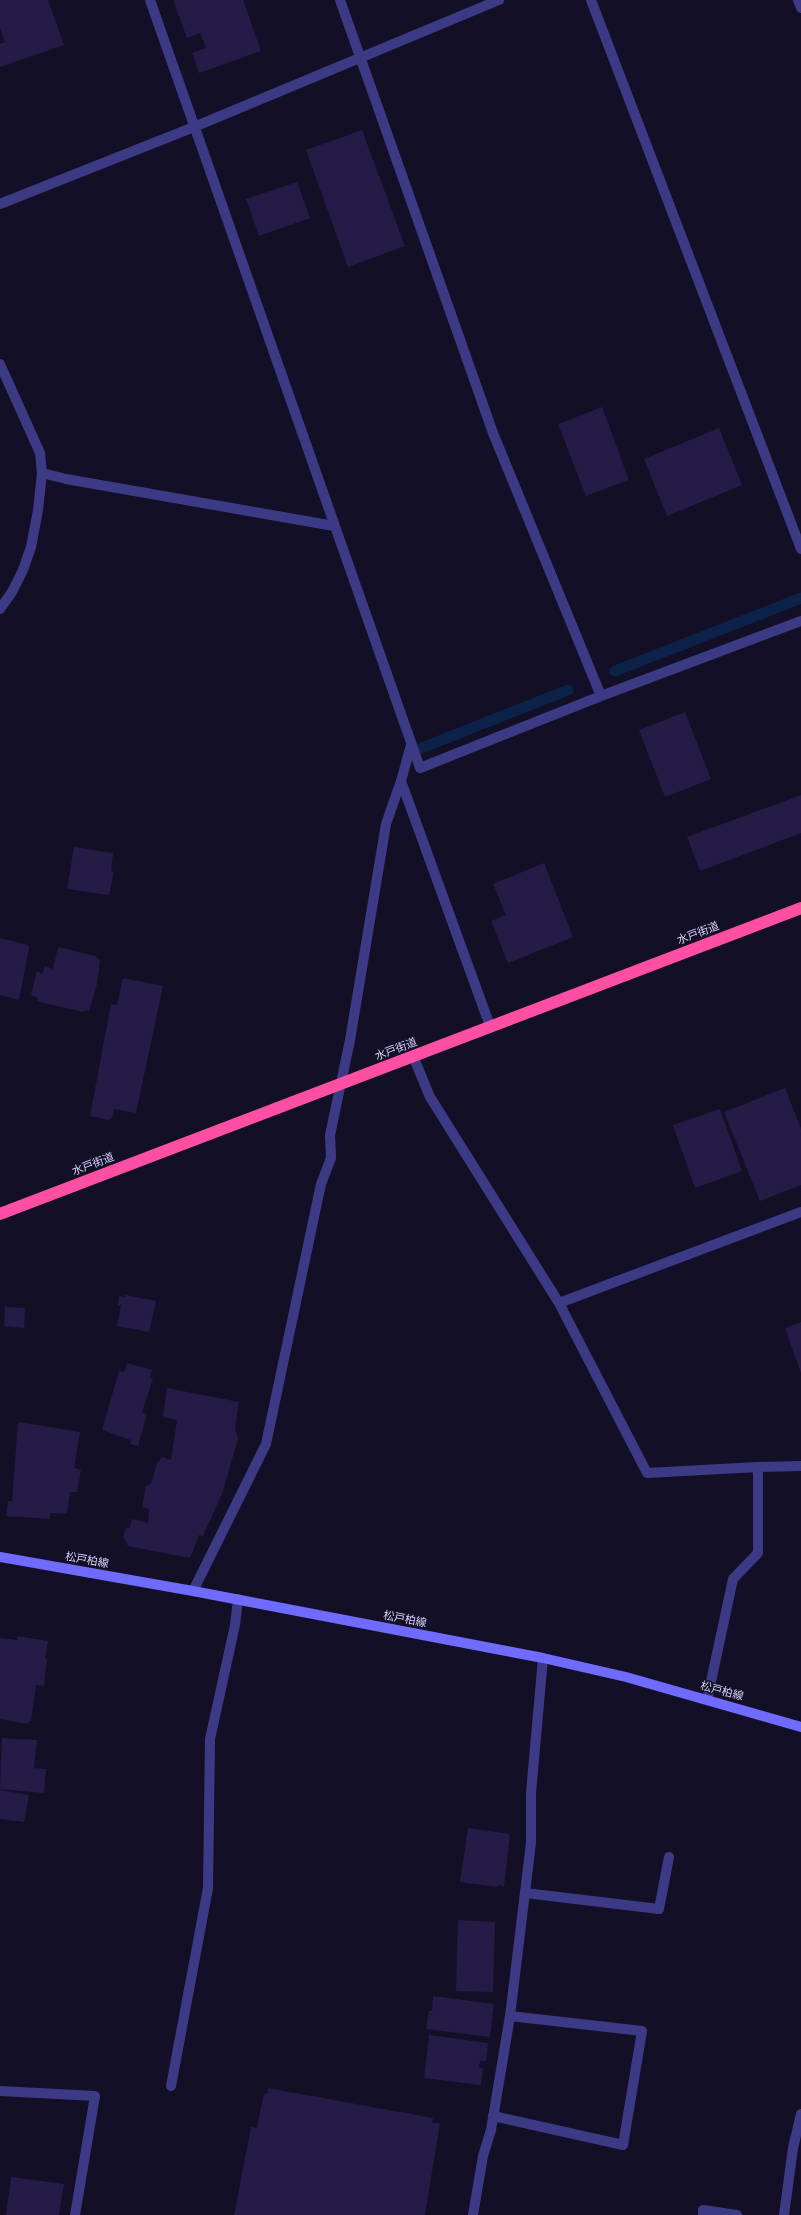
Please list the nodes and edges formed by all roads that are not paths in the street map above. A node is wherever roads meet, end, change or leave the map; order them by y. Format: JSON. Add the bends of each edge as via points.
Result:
{"nodes":[{"id":1,"x":150,"y":0,"type":"edge"},
{"id":2,"x":340,"y":0,"type":"edge"},
{"id":3,"x":499,"y":0,"type":"edge"},
{"id":4,"x":591,"y":0,"type":"edge"},
{"id":5,"x":798,"y":0,"type":"edge"},
{"id":6,"x":801,"y":8,"type":"edge"},
{"id":7,"x":361,"y":58,"type":"junction"},
{"id":8,"x":194,"y":127,"type":"junction"},
{"id":9,"x":0,"y":204,"type":"edge"},
{"id":10,"x":0,"y":364,"type":"edge"},
{"id":11,"x":42,"y":473,"type":"junction"},
{"id":12,"x":334,"y":526,"type":"junction"},
{"id":13,"x":801,"y":549,"type":"edge"},
{"id":14,"x":0,"y":609,"type":"edge"},
{"id":15,"x":801,"y":621,"type":"edge"},
{"id":16,"x":601,"y":696,"type":"junction"},
{"id":17,"x":411,"y":745,"type":"junction"},
{"id":18,"x":401,"y":781,"type":"junction"},
{"id":19,"x":801,"y":908,"type":"edge"},
{"id":20,"x":490,"y":1026,"type":"junction"},
{"id":21,"x":413,"y":1056,"type":"junction"},
{"id":22,"x":341,"y":1083,"type":"junction"},
{"id":23,"x":801,"y":1212,"type":"edge"},
{"id":24,"x":0,"y":1214,"type":"edge"},
{"id":25,"x":559,"y":1303,"type":"junction"},
{"id":26,"x":801,"y":1466,"type":"edge"},
{"id":27,"x":758,"y":1467,"type":"junction"},
{"id":28,"x":0,"y":1557,"type":"edge"},
{"id":29,"x":193,"y":1591,"type":"junction"},
{"id":30,"x":238,"y":1600,"type":"junction"},
{"id":31,"x":543,"y":1658,"type":"junction"},
{"id":32,"x":707,"y":1700,"type":"junction"},
{"id":33,"x":801,"y":1728,"type":"edge"},
{"id":34,"x":669,"y":1857,"type":"dead end"},
{"id":35,"x":525,"y":1893,"type":"junction"},
{"id":36,"x":510,"y":2016,"type":"junction"},
{"id":37,"x":171,"y":2086,"type":"dead end"},
{"id":38,"x":0,"y":2090,"type":"edge"},
{"id":39,"x":801,"y":2114,"type":"edge"},
{"id":40,"x":493,"y":2116,"type":"junction"},
{"id":41,"x":797,"y":2149,"type":"edge"},
{"id":42,"x":75,"y":2215,"type":"edge"},
{"id":43,"x":473,"y":2215,"type":"edge"},
{"id":44,"x":703,"y":2215,"type":"edge"},
{"id":45,"x":737,"y":2215,"type":"edge"},
{"id":46,"x":784,"y":2215,"type":"edge"}],
"edges":[{"from":1,"to":8,"type":"street"},
{"from":2,"to":7,"type":"street"},
{"from":3,"to":7,"type":"street"},
{"from":4,"to":13,"type":"street"},
{"from":5,"to":6,"type":"street"},
{"from":7,"to":8,"type":"street"},
{"from":7,"to":16,"type":"street","via":[[493,433]]},
{"from":8,"to":9,"type":"street"},
{"from":8,"to":12,"type":"street"},
{"from":10,"to":11,"type":"street","via":[[40,453]]},
{"from":11,"to":12,"type":"street"},
{"from":11,"to":14,"type":"street","via":[[31,547],[12,592]]},
{"from":12,"to":17,"type":"street"},
{"from":15,"to":16,"type":"street"},
{"from":16,"to":17,"type":"street","via":[[420,768]]},
{"from":17,"to":18,"type":"street"},
{"from":18,"to":20,"type":"street"},
{"from":18,"to":22,"type":"street","via":[[386,824]]},
{"from":19,"to":20,"type":"highway","name":"水戸街道"},
{"from":20,"to":21,"type":"highway","name":"水戸街道"},
{"from":21,"to":22,"type":"highway","name":"水戸街道"},
{"from":21,"to":25,"type":"street","via":[[430,1097]]},
{"from":22,"to":24,"type":"highway","name":"水戸街道"},
{"from":22,"to":29,"type":"street","via":[[330,1135],[331,1158],[321,1184],[266,1444]]},
{"from":23,"to":25,"type":"street"},
{"from":25,"to":27,"type":"street","via":[[647,1473]]},
{"from":26,"to":27,"type":"street"},
{"from":27,"to":32,"type":"street","via":[[758,1553],[733,1579]]},
{"from":28,"to":29,"type":"main road","name":"松戸柏線"},
{"from":29,"to":30,"type":"main road","name":"松戸柏線"},
{"from":30,"to":31,"type":"main road","name":"松戸柏線"},
{"from":30,"to":37,"type":"street","via":[[210,1739],[208,1888]]},
{"from":31,"to":32,"type":"main road","name":"松戸柏線","via":[[626,1677]]},
{"from":31,"to":35,"type":"street","via":[[531,1793],[531,1843]]},
{"from":32,"to":33,"type":"main road","name":"松戸柏線"},
{"from":34,"to":35,"type":"street","via":[[659,1909]]},
{"from":35,"to":36,"type":"street"},
{"from":36,"to":40,"type":"street"},
{"from":36,"to":40,"type":"street","via":[[642,2031],[623,2145]]},
{"from":38,"to":42,"type":"street","via":[[95,2096]]},
{"from":39,"to":41,"type":"street"},
{"from":40,"to":43,"type":"street"},
{"from":41,"to":46,"type":"street"},
{"from":44,"to":45,"type":"street","via":[[703,2210]]}]}
